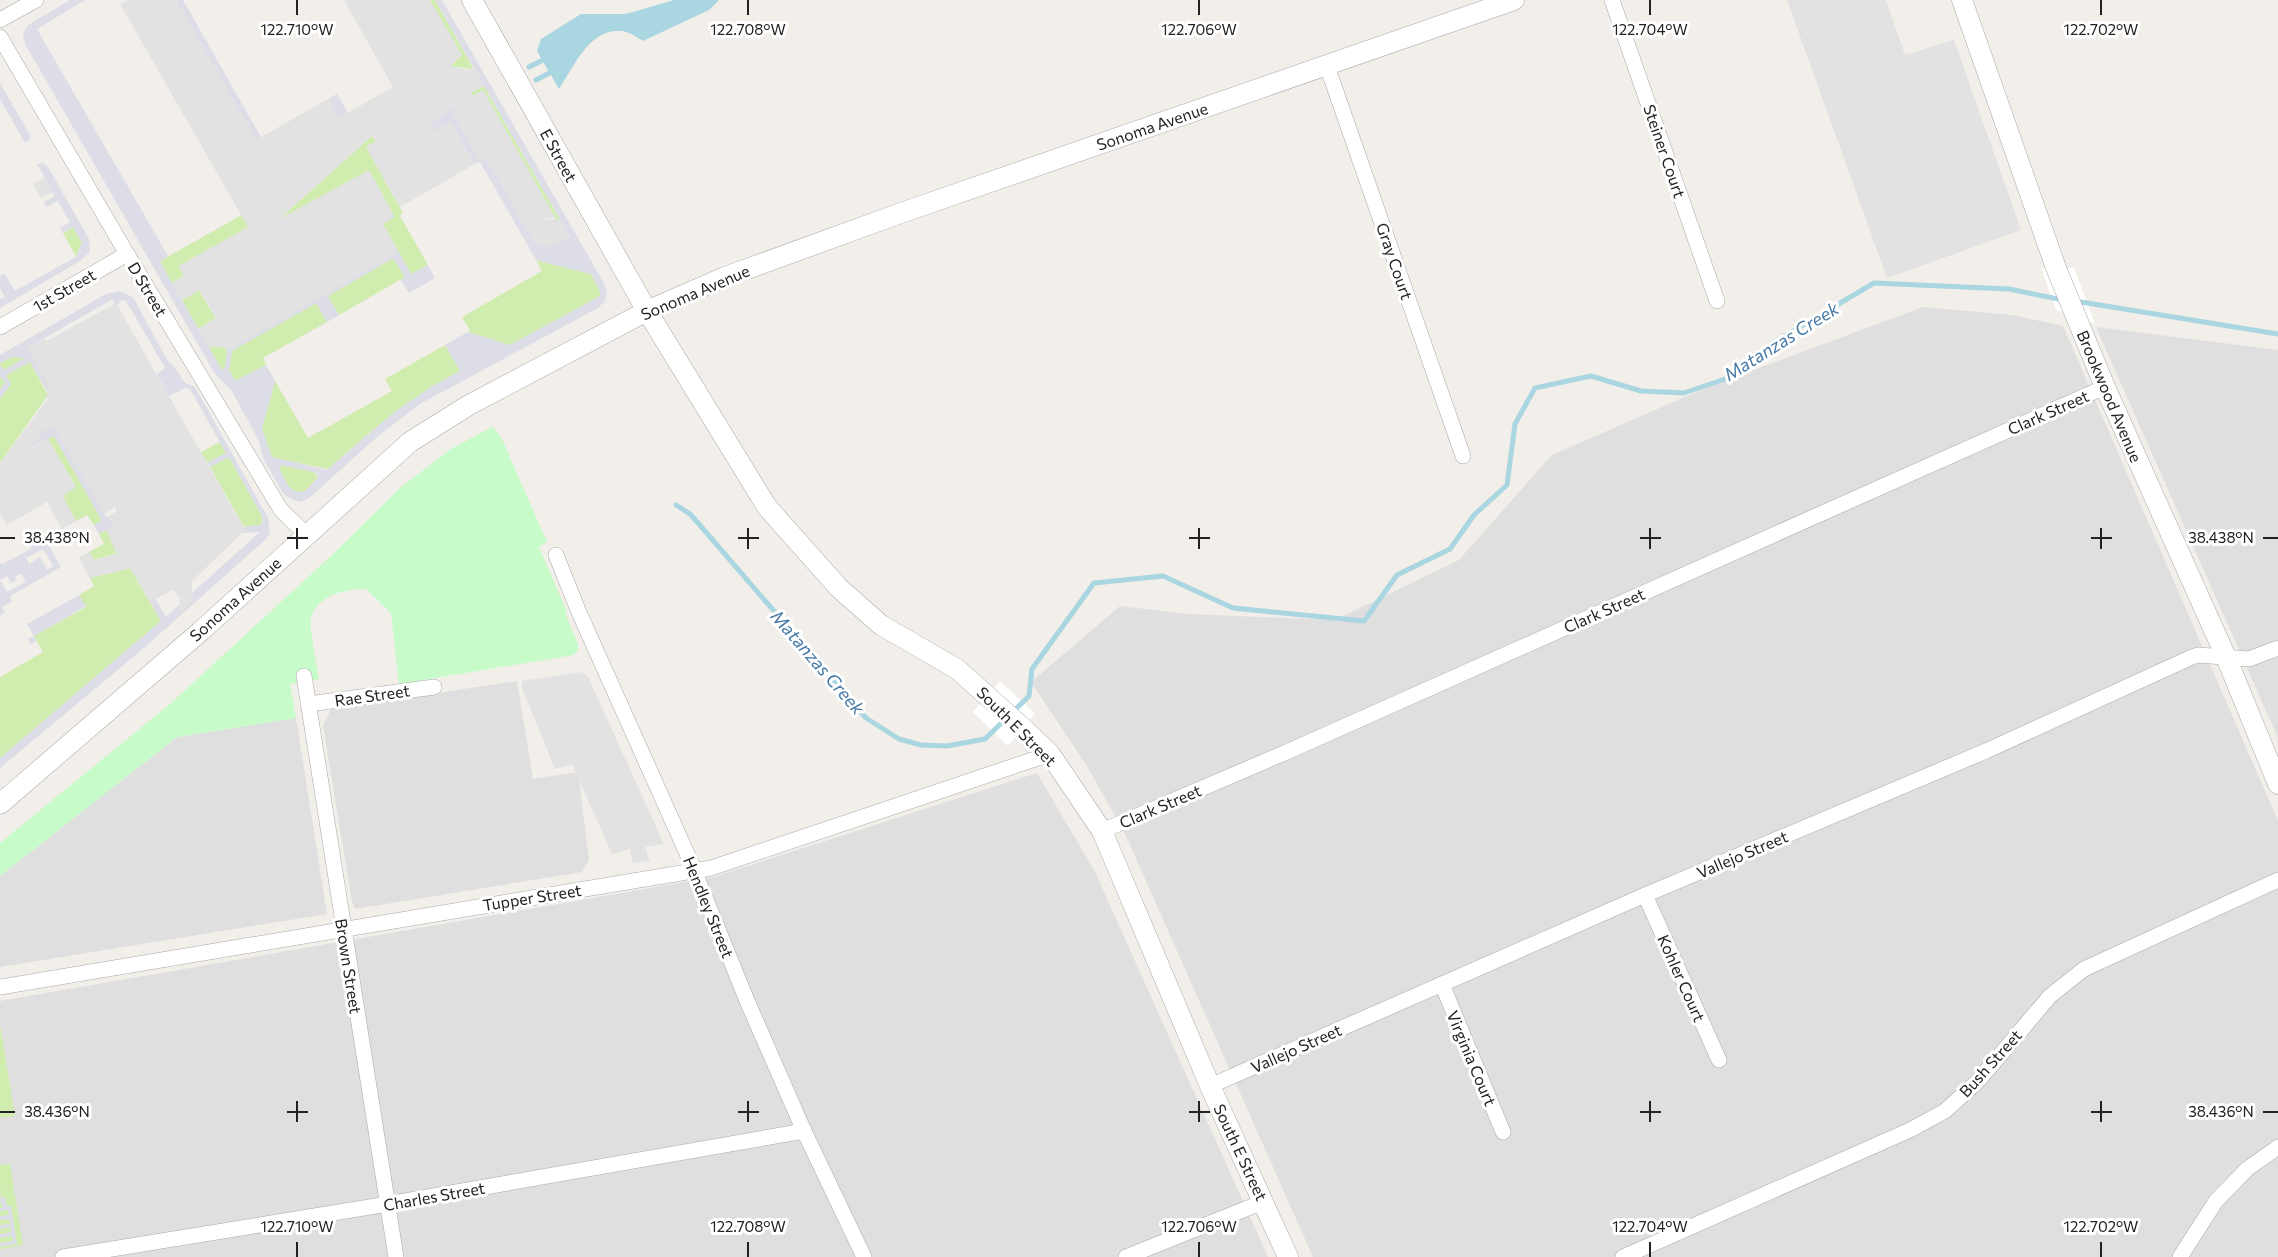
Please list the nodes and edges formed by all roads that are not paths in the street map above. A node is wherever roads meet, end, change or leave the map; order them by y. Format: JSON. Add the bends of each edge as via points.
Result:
{"nodes":[{"id":1,"x":36,"y":0,"type":"edge"},
{"id":2,"x":472,"y":0,"type":"edge"},
{"id":3,"x":1514,"y":0,"type":"edge"},
{"id":4,"x":1612,"y":0,"type":"edge"},
{"id":5,"x":1962,"y":0,"type":"edge"},
{"id":6,"x":0,"y":20,"type":"edge"},
{"id":7,"x":0,"y":37,"type":"edge"},
{"id":8,"x":1327,"y":66,"type":"junction"},
{"id":9,"x":127,"y":254,"type":"junction"},
{"id":10,"x":1717,"y":301,"type":"dead end"},
{"id":11,"x":647,"y":311,"type":"junction"},
{"id":12,"x":0,"y":327,"type":"edge"},
{"id":13,"x":2105,"y":387,"type":"junction"},
{"id":14,"x":1463,"y":456,"type":"dead end"},
{"id":15,"x":306,"y":534,"type":"junction"},
{"id":16,"x":556,"y":555,"type":"dead end"},
{"id":17,"x":2278,"y":648,"type":"edge"},
{"id":18,"x":2226,"y":657,"type":"junction"},
{"id":19,"x":304,"y":675,"type":"dead end"},
{"id":20,"x":434,"y":687,"type":"dead end"},
{"id":21,"x":309,"y":704,"type":"junction"},
{"id":22,"x":1050,"y":754,"type":"junction"},
{"id":23,"x":2278,"y":784,"type":"edge"},
{"id":24,"x":0,"y":804,"type":"edge"},
{"id":25,"x":1102,"y":831,"type":"junction"},
{"id":26,"x":693,"y":871,"type":"junction"},
{"id":27,"x":2278,"y":880,"type":"edge"},
{"id":28,"x":1645,"y":895,"type":"junction"},
{"id":29,"x":344,"y":929,"type":"junction"},
{"id":30,"x":1442,"y":984,"type":"junction"},
{"id":31,"x":0,"y":987,"type":"edge"},
{"id":32,"x":1719,"y":1060,"type":"dead end"},
{"id":33,"x":1210,"y":1086,"type":"junction"},
{"id":34,"x":804,"y":1131,"type":"junction"},
{"id":35,"x":1503,"y":1132,"type":"dead end"},
{"id":36,"x":2278,"y":1147,"type":"edge"},
{"id":37,"x":1263,"y":1202,"type":"junction"},
{"id":38,"x":388,"y":1204,"type":"junction"},
{"id":39,"x":63,"y":1257,"type":"edge"},
{"id":40,"x":396,"y":1257,"type":"edge"},
{"id":41,"x":864,"y":1257,"type":"edge"},
{"id":42,"x":1126,"y":1257,"type":"edge"},
{"id":43,"x":1288,"y":1257,"type":"edge"},
{"id":44,"x":1623,"y":1257,"type":"edge"},
{"id":45,"x":2180,"y":1257,"type":"edge"}],
"edges":[{"from":1,"to":6,"type":"street"},
{"from":2,"to":11,"type":"street","name":"E Street"},
{"from":3,"to":8,"type":"street","name":"Sonoma Avenue"},
{"from":4,"to":10,"type":"street","name":"Steiner Court"},
{"from":5,"to":13,"type":"street","name":"Brookwood Avenue","via":[[2056,268]]},
{"from":7,"to":9,"type":"street","name":"D Street"},
{"from":8,"to":11,"type":"street","name":"Sonoma Avenue","via":[[870,224],[725,277]]},
{"from":8,"to":14,"type":"street","name":"Gray Court"},
{"from":9,"to":12,"type":"street","name":"1st Street"},
{"from":9,"to":15,"type":"street","name":"D Street","via":[[285,515]]},
{"from":11,"to":15,"type":"street","name":"Sonoma Avenue","via":[[469,405],[410,442]]},
{"from":11,"to":22,"type":"street","name":"South E Street","via":[[767,507],[839,588],[881,625],[957,669]]},
{"from":13,"to":18,"type":"street","name":"Brookwood Avenue"},
{"from":13,"to":25,"type":"street","name":"Clark Street"},
{"from":15,"to":24,"type":"street","name":"Sonoma Avenue","via":[[201,631]]},
{"from":16,"to":26,"type":"street","name":"Hendley Street"},
{"from":17,"to":18,"type":"street","name":"Vallejo Street","via":[[2248,659]]},
{"from":18,"to":23,"type":"street","name":"Brookwood Avenue"},
{"from":18,"to":28,"type":"street","name":"Vallejo Street","via":[[2192,657],[1986,751]]},
{"from":19,"to":21,"type":"street","name":"Brown Street"},
{"from":20,"to":21,"type":"street","name":"Rae Street"},
{"from":21,"to":29,"type":"street","name":"Brown Street"},
{"from":22,"to":25,"type":"street","name":"South E Street"},
{"from":22,"to":26,"type":"street","name":"Tupper Street"},
{"from":25,"to":33,"type":"street","name":"South E Street"},
{"from":26,"to":29,"type":"street","name":"Tupper Street"},
{"from":26,"to":34,"type":"street","name":"Hendley Street"},
{"from":27,"to":44,"type":"street","name":"Bush Street","via":[[2084,969],[2050,996],[1978,1081],[1945,1111]]},
{"from":28,"to":30,"type":"street","name":"Vallejo Street"},
{"from":28,"to":32,"type":"street","name":"Kohler Court"},
{"from":29,"to":31,"type":"street","name":"Tupper Street"},
{"from":29,"to":38,"type":"street","name":"Brown Street"},
{"from":30,"to":33,"type":"street","name":"Vallejo Street"},
{"from":30,"to":35,"type":"street","name":"Virginia Court"},
{"from":33,"to":37,"type":"street","name":"South E Street"},
{"from":34,"to":38,"type":"street","name":"Charles Street"},
{"from":34,"to":41,"type":"street","name":"Hendley Street"},
{"from":36,"to":45,"type":"street","via":[[2247,1169],[2217,1201]]},
{"from":37,"to":42,"type":"street"},
{"from":37,"to":43,"type":"street","name":"South E Street"},
{"from":38,"to":39,"type":"street","name":"Charles Street"},
{"from":38,"to":40,"type":"street","name":"Brown Street"}]}
